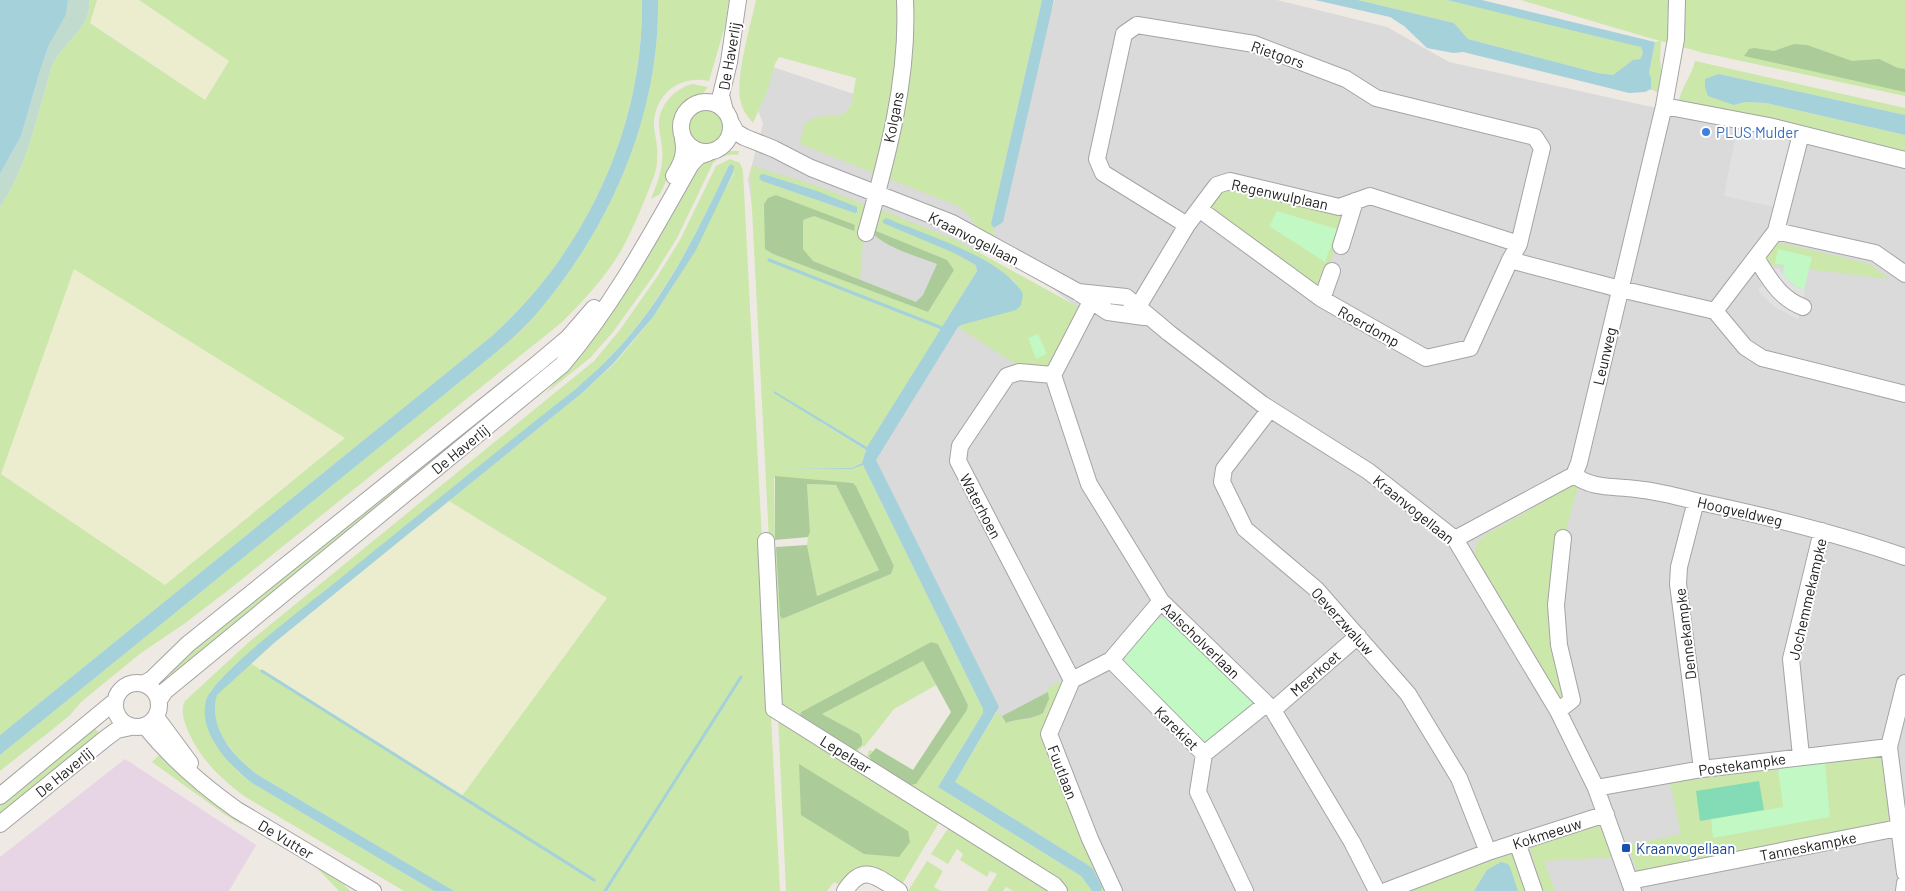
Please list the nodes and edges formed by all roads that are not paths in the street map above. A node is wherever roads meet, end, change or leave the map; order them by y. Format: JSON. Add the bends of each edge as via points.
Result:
{"nodes":[{"id":1,"x":731,"y":0,"type":"edge"},
{"id":2,"x":738,"y":0,"type":"edge"},
{"id":3,"x":905,"y":0,"type":"edge"},
{"id":4,"x":1677,"y":0,"type":"edge"},
{"id":5,"x":1685,"y":0,"type":"edge"},
{"id":6,"x":700,"y":102,"type":"junction"},
{"id":7,"x":1664,"y":106,"type":"junction"},
{"id":8,"x":728,"y":117,"type":"junction"},
{"id":9,"x":1801,"y":134,"type":"junction"},
{"id":10,"x":683,"y":139,"type":"junction"},
{"id":11,"x":714,"y":150,"type":"junction"},
{"id":12,"x":1905,"y":160,"type":"edge"},
{"id":13,"x":811,"y":168,"type":"junction"},
{"id":14,"x":876,"y":194,"type":"junction"},
{"id":15,"x":1355,"y":201,"type":"junction"},
{"id":16,"x":1199,"y":209,"type":"junction"},
{"id":17,"x":1187,"y":224,"type":"junction"},
{"id":18,"x":1776,"y":231,"type":"junction"},
{"id":19,"x":866,"y":233,"type":"dead end"},
{"id":20,"x":1519,"y":244,"type":"junction"},
{"id":21,"x":1341,"y":246,"type":"dead end"},
{"id":22,"x":1756,"y":258,"type":"junction"},
{"id":23,"x":1510,"y":260,"type":"junction"},
{"id":24,"x":1332,"y":271,"type":"dead end"},
{"id":25,"x":1905,"y":274,"type":"edge"},
{"id":26,"x":1620,"y":289,"type":"junction"},
{"id":27,"x":1088,"y":296,"type":"junction"},
{"id":28,"x":1322,"y":299,"type":"junction"},
{"id":29,"x":1803,"y":307,"type":"dead end"},
{"id":30,"x":1715,"y":311,"type":"junction"},
{"id":31,"x":1140,"y":313,"type":"junction"},
{"id":32,"x":1053,"y":375,"type":"junction"},
{"id":33,"x":1905,"y":394,"type":"edge"},
{"id":34,"x":1270,"y":409,"type":"junction"},
{"id":35,"x":1574,"y":475,"type":"junction"},
{"id":36,"x":1696,"y":501,"type":"junction"},
{"id":37,"x":1822,"y":531,"type":"junction"},
{"id":38,"x":1563,"y":538,"type":"dead end"},
{"id":39,"x":1455,"y":539,"type":"junction"},
{"id":40,"x":766,"y":540,"type":"dead end"},
{"id":41,"x":1905,"y":557,"type":"edge"},
{"id":42,"x":1161,"y":602,"type":"junction"},
{"id":43,"x":1358,"y":636,"type":"junction"},
{"id":44,"x":1111,"y":660,"type":"junction"},
{"id":45,"x":1072,"y":680,"type":"junction"},
{"id":46,"x":1905,"y":683,"type":"edge"},
{"id":47,"x":145,"y":684,"type":"junction"},
{"id":48,"x":159,"y":700,"type":"junction"},
{"id":49,"x":114,"y":702,"type":"junction"},
{"id":50,"x":1270,"y":707,"type":"junction"},
{"id":51,"x":1558,"y":711,"type":"junction"},
{"id":52,"x":144,"y":723,"type":"junction"},
{"id":53,"x":1888,"y":747,"type":"junction"},
{"id":54,"x":1204,"y":754,"type":"junction"},
{"id":55,"x":1801,"y":756,"type":"junction"},
{"id":56,"x":1702,"y":769,"type":"junction"},
{"id":57,"x":1596,"y":788,"type":"junction"},
{"id":58,"x":0,"y":796,"type":"edge"},
{"id":59,"x":1606,"y":814,"type":"junction"},
{"id":60,"x":0,"y":824,"type":"edge"},
{"id":61,"x":1898,"y":828,"type":"junction"},
{"id":62,"x":1517,"y":842,"type":"junction"},
{"id":63,"x":1488,"y":852,"type":"junction"},
{"id":64,"x":1905,"y":873,"type":"edge"},
{"id":65,"x":1905,"y":883,"type":"edge"},
{"id":66,"x":1631,"y":886,"type":"edge"},
{"id":67,"x":367,"y":890,"type":"edge"},
{"id":68,"x":845,"y":891,"type":"edge"},
{"id":69,"x":899,"y":891,"type":"edge"},
{"id":70,"x":1059,"y":891,"type":"edge"},
{"id":71,"x":1114,"y":891,"type":"edge"},
{"id":72,"x":1245,"y":891,"type":"edge"},
{"id":73,"x":1377,"y":891,"type":"edge"},
{"id":74,"x":1386,"y":891,"type":"edge"},
{"id":75,"x":1534,"y":891,"type":"edge"},
{"id":76,"x":1904,"y":891,"type":"edge"}],
"edges":[{"from":1,"to":6,"type":"street","name":"De Haverlij","via":[[710,92]]},
{"from":2,"to":8,"type":"street","name":"De Haverlij","via":[[721,95]]},
{"from":3,"to":14,"type":"street","name":"Kolgans","via":[[896,108]]},
{"from":4,"to":7,"type":"street","name":"Leunweg","via":[[1676,39]]},
{"from":5,"to":7,"type":"street","name":"Leunweg","via":[[1684,41]]},
{"from":6,"to":8,"type":"street","via":[[716,104]]},
{"from":6,"to":10,"type":"street","via":[[691,106],[683,116],[680,124]]},
{"from":7,"to":9,"type":"street"},
{"from":7,"to":26,"type":"street","name":"Leunweg"},
{"from":8,"to":11,"type":"street","via":[[728,139]]},
{"from":8,"to":13,"type":"street","name":"Kraanvogellaan","via":[[736,132],[744,137]]},
{"from":9,"to":12,"type":"street"},
{"from":9,"to":18,"type":"street"},
{"from":10,"to":11,"type":"street","via":[[692,149]]},
{"from":10,"to":47,"type":"street","name":"De Haverlij","via":[[683,160],[630,258],[607,292],[568,338],[188,644]]},
{"from":11,"to":13,"type":"street","name":"Kraanvogellaan","via":[[740,147]]},
{"from":11,"to":48,"type":"street","name":"De Haverlij","via":[[699,156],[691,164],[614,296],[562,365],[165,690]]},
{"from":13,"to":14,"type":"street","name":"Kraanvogellaan"},
{"from":14,"to":19,"type":"street","name":"Kolgans"},
{"from":14,"to":27,"type":"street","name":"Kraanvogellaan","via":[[952,223]]},
{"from":15,"to":16,"type":"street","name":"Regenwulplaan","via":[[1339,207],[1230,181],[1217,185]]},
{"from":15,"to":20,"type":"street","name":"Regenwulplaan","via":[[1370,196]]},
{"from":15,"to":21,"type":"street"},
{"from":16,"to":17,"type":"street","name":"Regenwulplaan"},
{"from":16,"to":28,"type":"street","name":"Roerdomp"},
{"from":17,"to":20,"type":"street","name":"Rietgors","via":[[1103,172],[1098,159],[1124,34],[1137,25],[1254,44],[1346,79],[1376,98],[1535,137],[1542,148]]},
{"from":17,"to":31,"type":"street","name":"Regenwulplaan"},
{"from":18,"to":22,"type":"street"},
{"from":18,"to":25,"type":"street","via":[[1875,253]]},
{"from":20,"to":23,"type":"street","name":"Rietgors"},
{"from":22,"to":29,"type":"street","via":[[1776,289]]},
{"from":22,"to":30,"type":"street"},
{"from":23,"to":26,"type":"street"},
{"from":23,"to":28,"type":"street","name":"Roerdomp","via":[[1470,348],[1426,358]]},
{"from":24,"to":28,"type":"street"},
{"from":26,"to":30,"type":"street"},
{"from":26,"to":35,"type":"street","name":"Leunweg"},
{"from":27,"to":31,"type":"street","name":"Kraanvogellaan","via":[[1108,312]]},
{"from":27,"to":32,"type":"street"},
{"from":30,"to":33,"type":"street","via":[[1744,347],[1762,358]]},
{"from":31,"to":34,"type":"street","name":"Kraanvogellaan"},
{"from":32,"to":42,"type":"street","name":"Aalscholverlaan","via":[[1090,484]]},
{"from":32,"to":45,"type":"street","name":"Waterhoen","via":[[1019,372],[1008,376],[960,446],[958,461]]},
{"from":34,"to":39,"type":"street","name":"Kraanvogellaan","via":[[1368,471]]},
{"from":34,"to":43,"type":"street","name":"Oeverzwaluw","via":[[1224,469],[1222,482],[1245,528],[1316,589]]},
{"from":35,"to":36,"type":"street","name":"Hoogveldweg","via":[[1591,485],[1636,489]]},
{"from":35,"to":39,"type":"street"},
{"from":36,"to":37,"type":"street","name":"Hoogveldweg"},
{"from":36,"to":56,"type":"street","name":"Dennekampke","via":[[1679,567],[1678,584]]},
{"from":37,"to":41,"type":"street","name":"Hoogveldweg"},
{"from":37,"to":55,"type":"street","name":"Jochemmekampke","via":[[1791,659]]},
{"from":38,"to":51,"type":"street","via":[[1556,605],[1559,645],[1572,700]]},
{"from":39,"to":51,"type":"street","name":"Kraanvogellaan"},
{"from":40,"to":70,"type":"street","name":"Lepelaar","via":[[774,709]]},
{"from":42,"to":44,"type":"street"},
{"from":42,"to":50,"type":"street","name":"Aalscholverlaan"},
{"from":43,"to":50,"type":"street","name":"Meerkoet"},
{"from":43,"to":63,"type":"street","name":"Oeverzwaluw","via":[[1408,694],[1454,770]]},
{"from":44,"to":45,"type":"street"},
{"from":44,"to":54,"type":"street","name":"Karekiet"},
{"from":45,"to":71,"type":"street","name":"Fuutlaan","via":[[1049,734]]},
{"from":46,"to":53,"type":"street"},
{"from":47,"to":48,"type":"street"},
{"from":47,"to":49,"type":"street","via":[[125,685]]},
{"from":48,"to":52,"type":"street","via":[[159,709]]},
{"from":49,"to":52,"type":"street","via":[[118,717],[124,723]]},
{"from":49,"to":58,"type":"street","name":"De Haverlij"},
{"from":50,"to":54,"type":"street","name":"Meerkoet"},
{"from":50,"to":73,"type":"street","name":"Aalscholverlaan","via":[[1352,842]]},
{"from":51,"to":57,"type":"street","name":"Kraanvogellaan"},
{"from":52,"to":60,"type":"street","name":"De Haverlij","via":[[117,730]]},
{"from":52,"to":67,"type":"street","name":"De Vutter","via":[[219,797]]},
{"from":53,"to":55,"type":"street","name":"Postekampke"},
{"from":53,"to":61,"type":"street"},
{"from":54,"to":72,"type":"street","name":"Karekiet","via":[[1198,792]]},
{"from":55,"to":56,"type":"street","name":"Postekampke"},
{"from":56,"to":57,"type":"street","name":"Postekampke"},
{"from":57,"to":59,"type":"street","name":"Kraanvogellaan"},
{"from":59,"to":62,"type":"street","name":"Kokmeeuw"},
{"from":59,"to":66,"type":"street","name":"Kraanvogellaan"},
{"from":61,"to":64,"type":"street"},
{"from":61,"to":66,"type":"street","name":"Tanneskampke"},
{"from":62,"to":63,"type":"street","name":"Kokmeeuw"},
{"from":62,"to":75,"type":"street"},
{"from":63,"to":74,"type":"street","name":"Kokmeeuw"},
{"from":65,"to":76,"type":"street"},
{"from":68,"to":69,"type":"street","via":[[860,875],[868,874]]}]}
